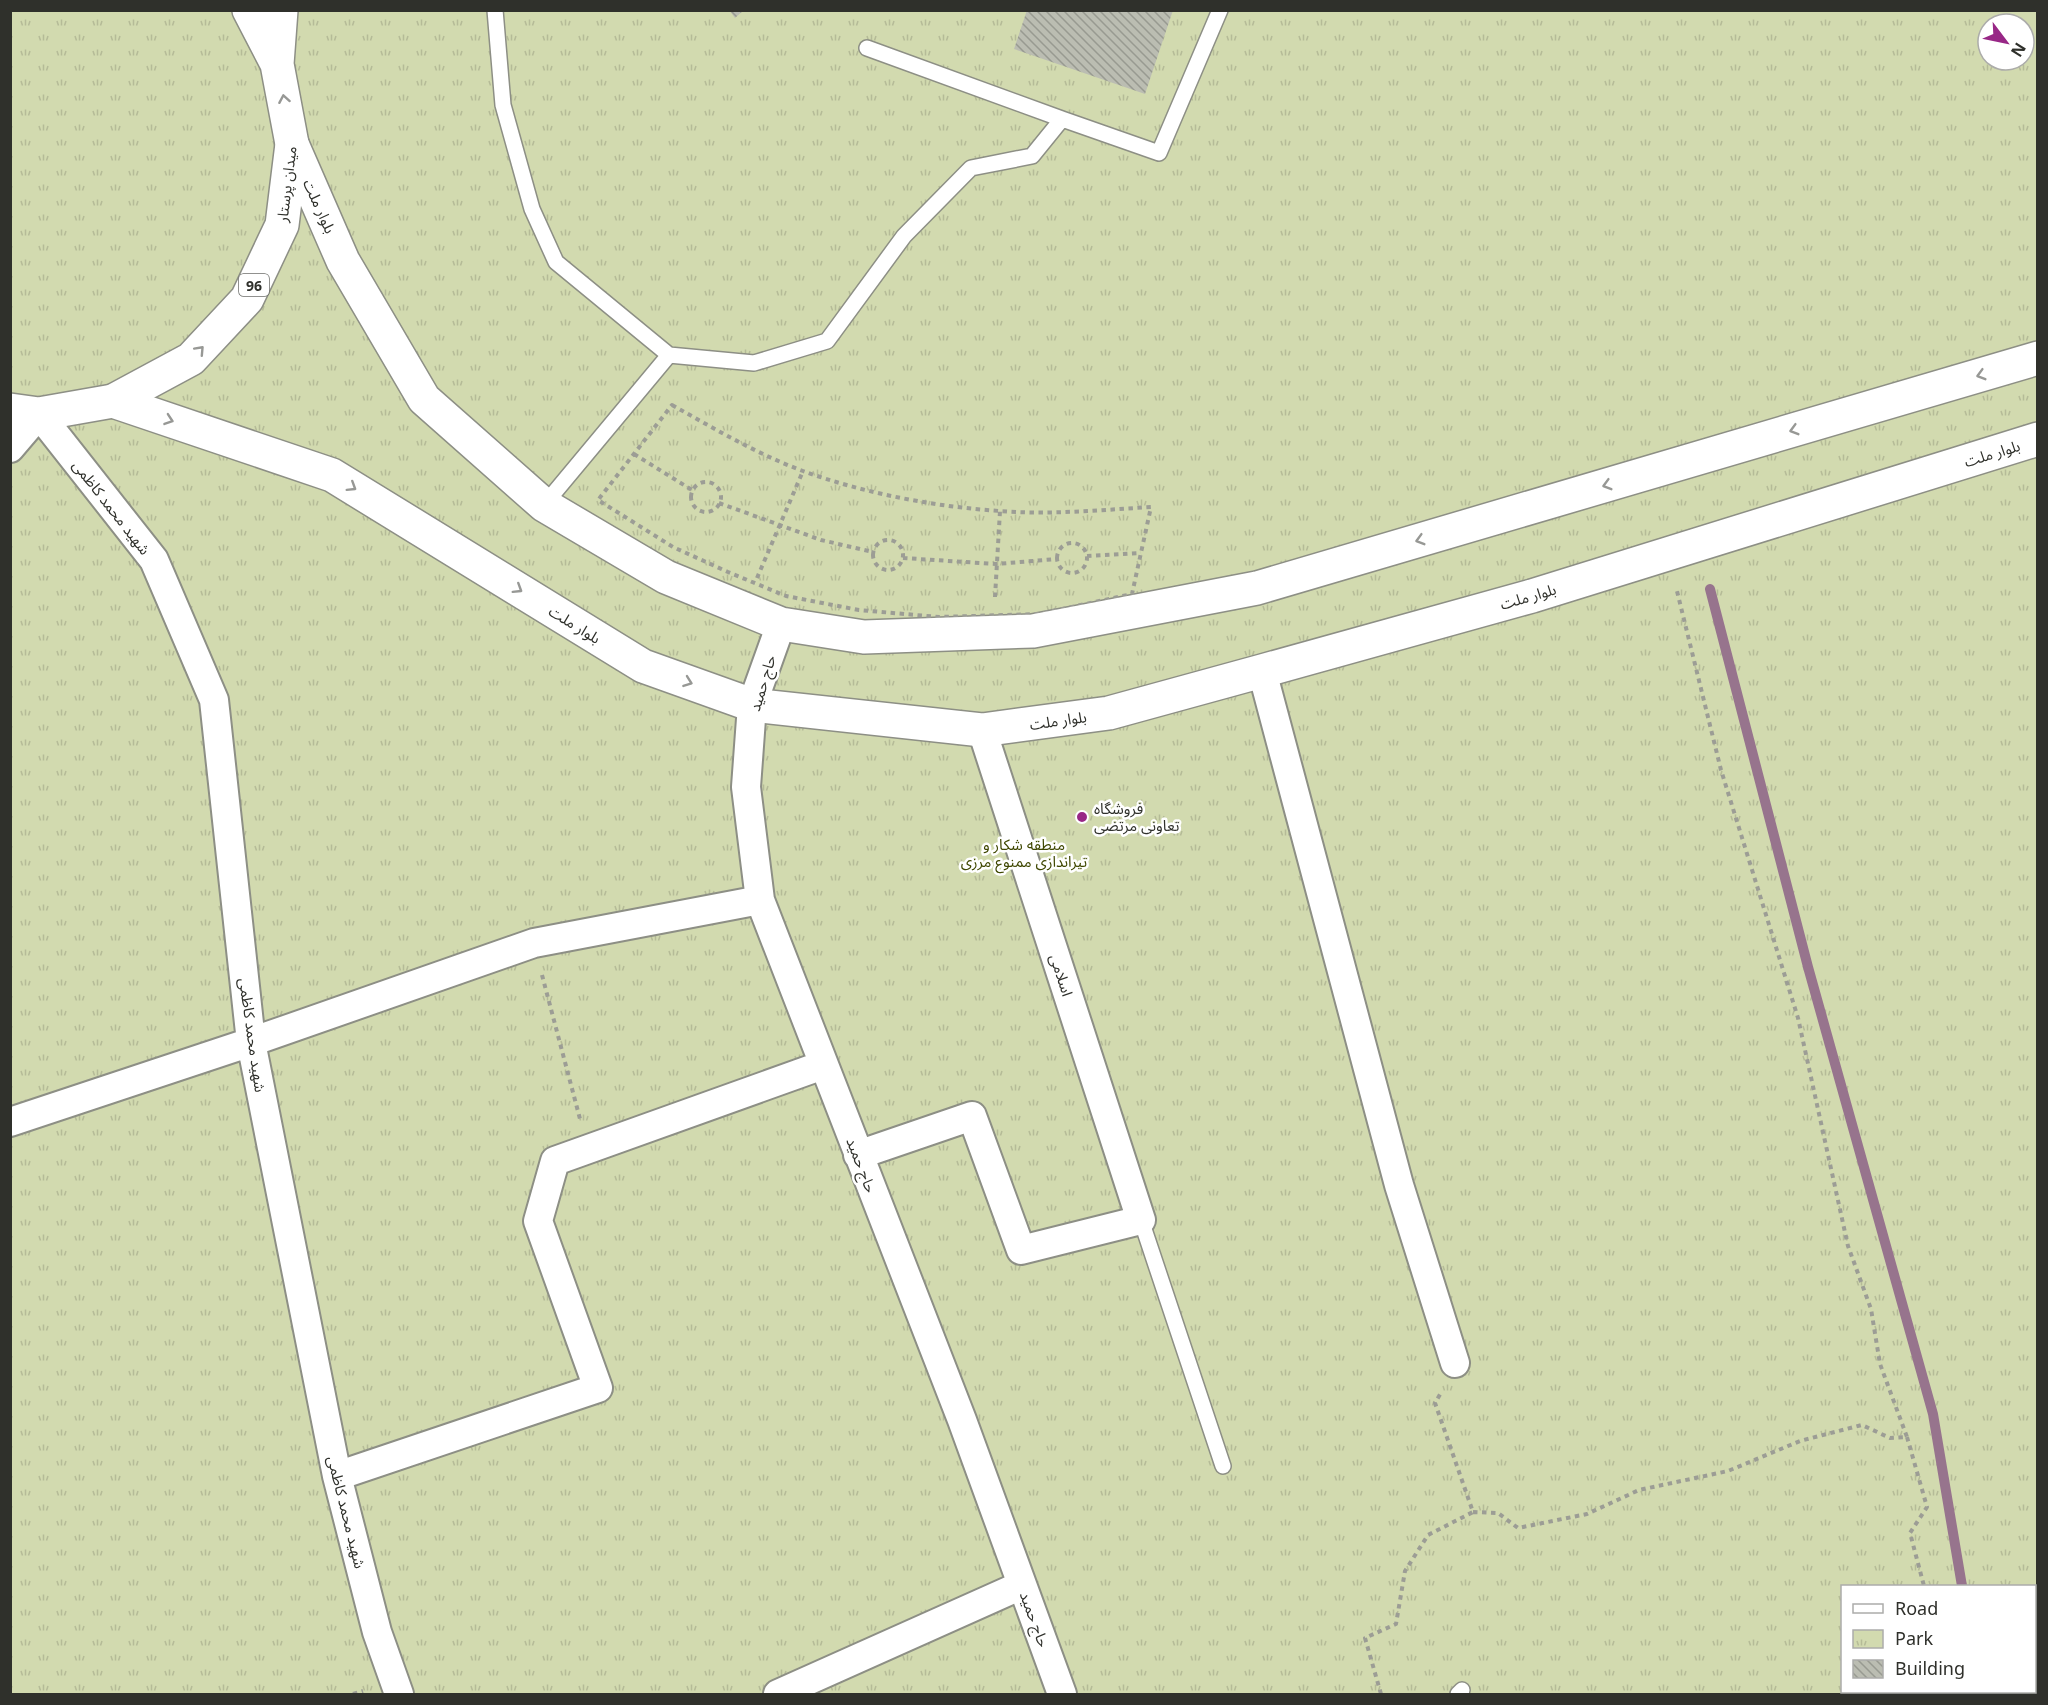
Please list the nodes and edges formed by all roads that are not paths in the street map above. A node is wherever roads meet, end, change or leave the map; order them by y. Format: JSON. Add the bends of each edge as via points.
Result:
{"nodes":[{"id":1,"x":249,"y":10,"type":"edge"},
{"id":2,"x":281,"y":10,"type":"edge"},
{"id":3,"x":495,"y":10,"type":"edge"},
{"id":4,"x":1220,"y":10,"type":"edge"},
{"id":5,"x":867,"y":48,"type":"dead end"},
{"id":6,"x":278,"y":64,"type":"junction"},
{"id":7,"x":1062,"y":119,"type":"junction"},
{"id":8,"x":292,"y":144,"type":"junction"},
{"id":9,"x":669,"y":355,"type":"junction"},
{"id":10,"x":2037,"y":358,"type":"edge"},
{"id":11,"x":113,"y":401,"type":"junction"},
{"id":12,"x":20,"y":417,"type":"edge"},
{"id":13,"x":2037,"y":439,"type":"edge"},
{"id":14,"x":10,"y":448,"type":"edge"},
{"id":15,"x":544,"y":505,"type":"junction"},
{"id":16,"x":781,"y":624,"type":"junction"},
{"id":17,"x":1262,"y":671,"type":"junction"},
{"id":18,"x":752,"y":705,"type":"junction"},
{"id":19,"x":982,"y":730,"type":"junction"},
{"id":20,"x":759,"y":900,"type":"junction"},
{"id":21,"x":251,"y":1042,"type":"junction"},
{"id":22,"x":824,"y":1065,"type":"junction"},
{"id":23,"x":10,"y":1122,"type":"edge"},
{"id":24,"x":858,"y":1155,"type":"junction"},
{"id":25,"x":1141,"y":1220,"type":"junction"},
{"id":26,"x":1455,"y":1363,"type":"road end"},
{"id":27,"x":1223,"y":1466,"type":"dead end"},
{"id":28,"x":337,"y":1476,"type":"junction"},
{"id":29,"x":1022,"y":1585,"type":"junction"},
{"id":30,"x":399,"y":1695,"type":"edge"},
{"id":31,"x":778,"y":1695,"type":"edge"},
{"id":32,"x":1062,"y":1695,"type":"edge"}],
"edges":[{"from":1,"to":6,"type":"street","name":"میدان پرستار","number":"96"},
{"from":2,"to":6,"type":"street","number":"96"},
{"from":3,"to":9,"type":"lane","via":[[502,105],[532,209],[556,262]]},
{"from":4,"to":7,"type":"lane","via":[[1159,153]]},
{"from":5,"to":7,"type":"lane"},
{"from":8,"to":6,"type":"street","name":"میدان پرستار","number":"96","one_way":true},
{"from":7,"to":9,"type":"lane","via":[[1032,156],[971,168],[904,237],[827,341],[754,363]]},
{"from":11,"to":8,"type":"street","name":"میدان پرستار","number":"96","one_way":true,"via":[[191,359],[247,299],[282,225]]},
{"from":8,"to":15,"type":"street","name":"بلوار ملت","via":[[343,261],[424,399]]},
{"from":9,"to":15,"type":"lane"},
{"from":10,"to":16,"type":"street","name":"بلوار ملت","one_way":true,"via":[[1257,588],[1033,631],[993,624],[864,637]]},
{"from":11,"to":12,"type":"street","name":"میدان پرستار","number":"96"},
{"from":11,"to":18,"type":"street","name":"بلوار ملت","one_way":true,"via":[[332,475],[643,666]]},
{"from":12,"to":14,"type":"street"},
{"from":12,"to":21,"type":"street","name":"شهید محمد کاظمی","via":[[154,560],[214,700]]},
{"from":13,"to":17,"type":"street","name":"بلوار ملت","via":[[1532,596]]},
{"from":15,"to":16,"type":"street","name":"بلوار ملت","via":[[666,577]]},
{"from":16,"to":18,"type":"street","name":"حاج حمید"},
{"from":17,"to":19,"type":"street","name":"بلوار ملت","via":[[1109,713]]},
{"from":17,"to":26,"type":"street","via":[[1399,1185]]},
{"from":18,"to":19,"type":"street","name":"بلوار ملت"},
{"from":18,"to":20,"type":"street","name":"حاج حمید","via":[[746,787]]},
{"from":19,"to":25,"type":"street","name":"اسلامی"},
{"from":20,"to":21,"type":"street","via":[[534,943]]},
{"from":20,"to":22,"type":"street","name":"حاج حمید"},
{"from":21,"to":23,"type":"street"},
{"from":21,"to":28,"type":"street","name":"شهید محمد کاظمی"},
{"from":22,"to":24,"type":"street","name":"حاج حمید"},
{"from":22,"to":28,"type":"street","via":[[555,1161],[538,1221],[598,1388]]},
{"from":24,"to":25,"type":"street","via":[[972,1116],[1021,1250]]},
{"from":24,"to":29,"type":"street","name":"حاج حمید"},
{"from":25,"to":27,"type":"lane"},
{"from":28,"to":30,"type":"street","name":"شهید محمد کاظمی","via":[[377,1632]]},
{"from":29,"to":31,"type":"street"},
{"from":29,"to":32,"type":"street","name":"حاج حمید"}]}
